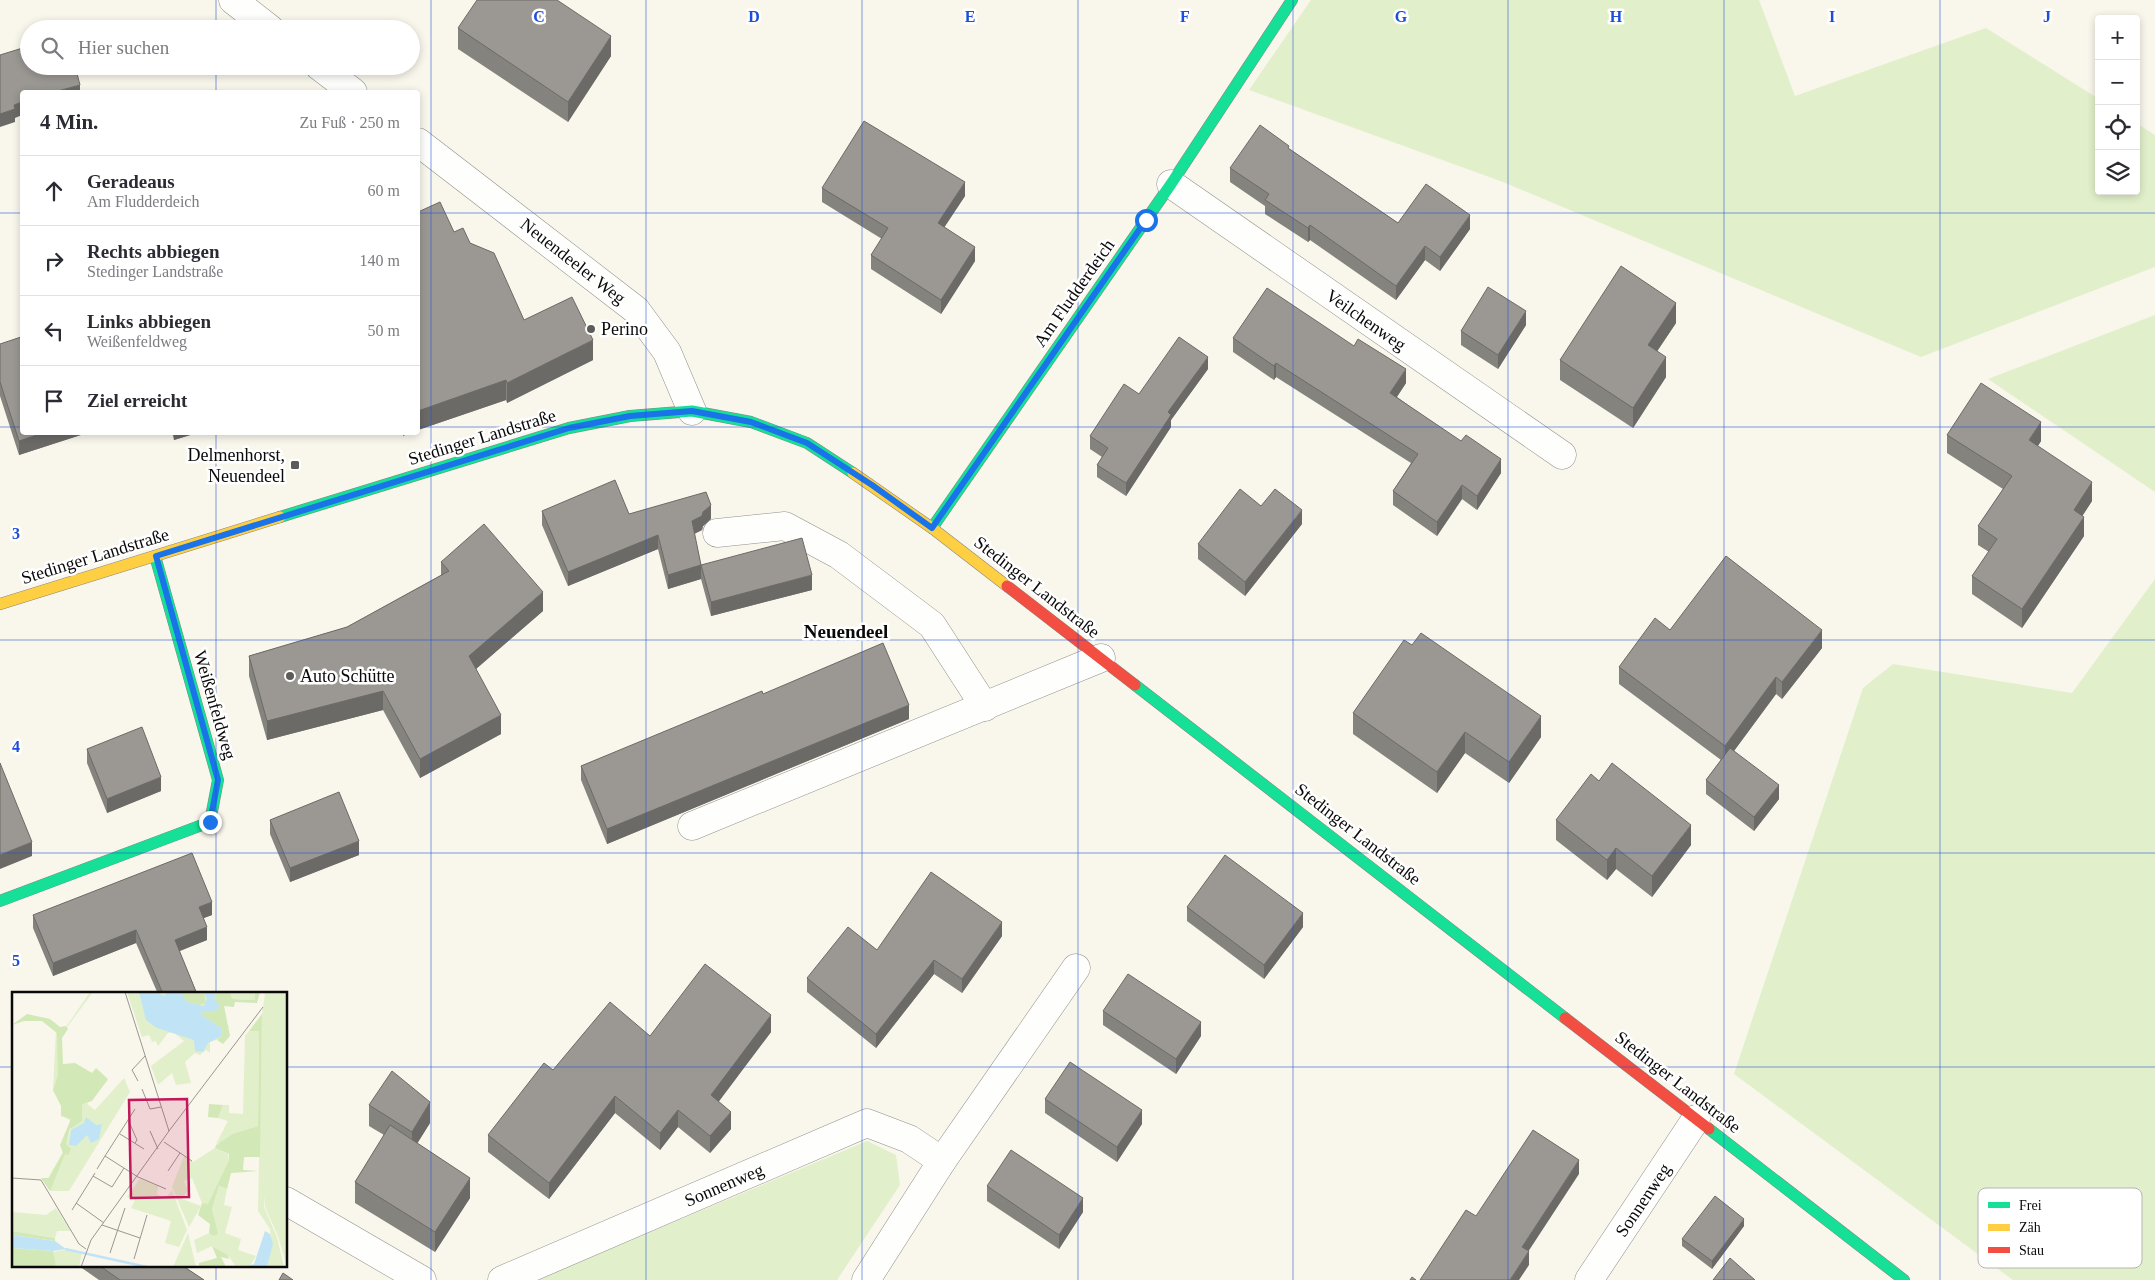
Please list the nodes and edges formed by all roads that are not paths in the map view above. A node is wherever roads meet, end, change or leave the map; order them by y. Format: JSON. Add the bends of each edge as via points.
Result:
{"nodes":[{"id":1,"x":233,"y":0,"type":"edge"},
{"id":2,"x":1292,"y":0,"type":"edge"},
{"id":3,"x":259,"y":20,"type":"edge"},
{"id":4,"x":331,"y":75,"type":"edge"},
{"id":5,"x":350,"y":90,"type":"edge"},
{"id":6,"x":420,"y":144,"type":"edge"},
{"id":7,"x":1170,"y":184,"type":"junction"},
{"id":8,"x":692,"y":411,"type":"junction"},
{"id":9,"x":1562,"y":455,"type":"dead end"},
{"id":10,"x":932,"y":528,"type":"junction"},
{"id":11,"x":717,"y":533,"type":"dead end"},
{"id":12,"x":156,"y":556,"type":"junction"},
{"id":13,"x":0,"y":604,"type":"edge"},
{"id":14,"x":1101,"y":658,"type":"junction"},
{"id":15,"x":985,"y":707,"type":"junction"},
{"id":16,"x":692,"y":826,"type":"dead end"},
{"id":17,"x":0,"y":901,"type":"edge"},
{"id":18,"x":1076,"y":968,"type":"dead end"},
{"id":19,"x":1696,"y":1119,"type":"junction"},
{"id":20,"x":942,"y":1161,"type":"junction"},
{"id":21,"x":288,"y":1202,"type":"edge"},
{"id":22,"x":422,"y":1280,"type":"edge"},
{"id":23,"x":502,"y":1280,"type":"edge"},
{"id":24,"x":866,"y":1280,"type":"edge"},
{"id":25,"x":1589,"y":1280,"type":"edge"},
{"id":26,"x":1904,"y":1280,"type":"edge"}],
"edges":[{"from":1,"to":3,"type":"street"},
{"from":2,"to":7,"type":"main road","name":"Am Fludderdeich"},
{"from":4,"to":5,"type":"street"},
{"from":6,"to":8,"type":"street","name":"Neuendeeler Weg","via":[[636,310],[667,352]]},
{"from":7,"to":9,"type":"street","name":"Veilchenweg"},
{"from":7,"to":10,"type":"main road","name":"Am Fludderdeich"},
{"from":8,"to":10,"type":"main road","name":"Stedinger Landstraße","via":[[751,422],[807,443]]},
{"from":8,"to":12,"type":"main road","name":"Stedinger Landstraße","via":[[630,416],[569,428]]},
{"from":10,"to":14,"type":"main road","name":"Stedinger Landstraße"},
{"from":11,"to":15,"type":"street","via":[[785,526],[839,555],[932,625]]},
{"from":12,"to":13,"type":"main road","name":"Stedinger Landstraße"},
{"from":12,"to":17,"type":"main road","name":"Weißenfeldweg","via":[[218,780],[210,822]]},
{"from":14,"to":15,"type":"street"},
{"from":14,"to":19,"type":"main road","name":"Stedinger Landstraße"},
{"from":15,"to":16,"type":"street"},
{"from":18,"to":20,"type":"street"},
{"from":19,"to":25,"type":"street","name":"Sonnenweg"},
{"from":19,"to":26,"type":"main road","name":"Stedinger Landstraße"},
{"from":20,"to":23,"type":"street","name":"Sonnenweg","via":[[909,1139],[867,1123]]},
{"from":20,"to":24,"type":"street"},
{"from":21,"to":22,"type":"street"}]}
